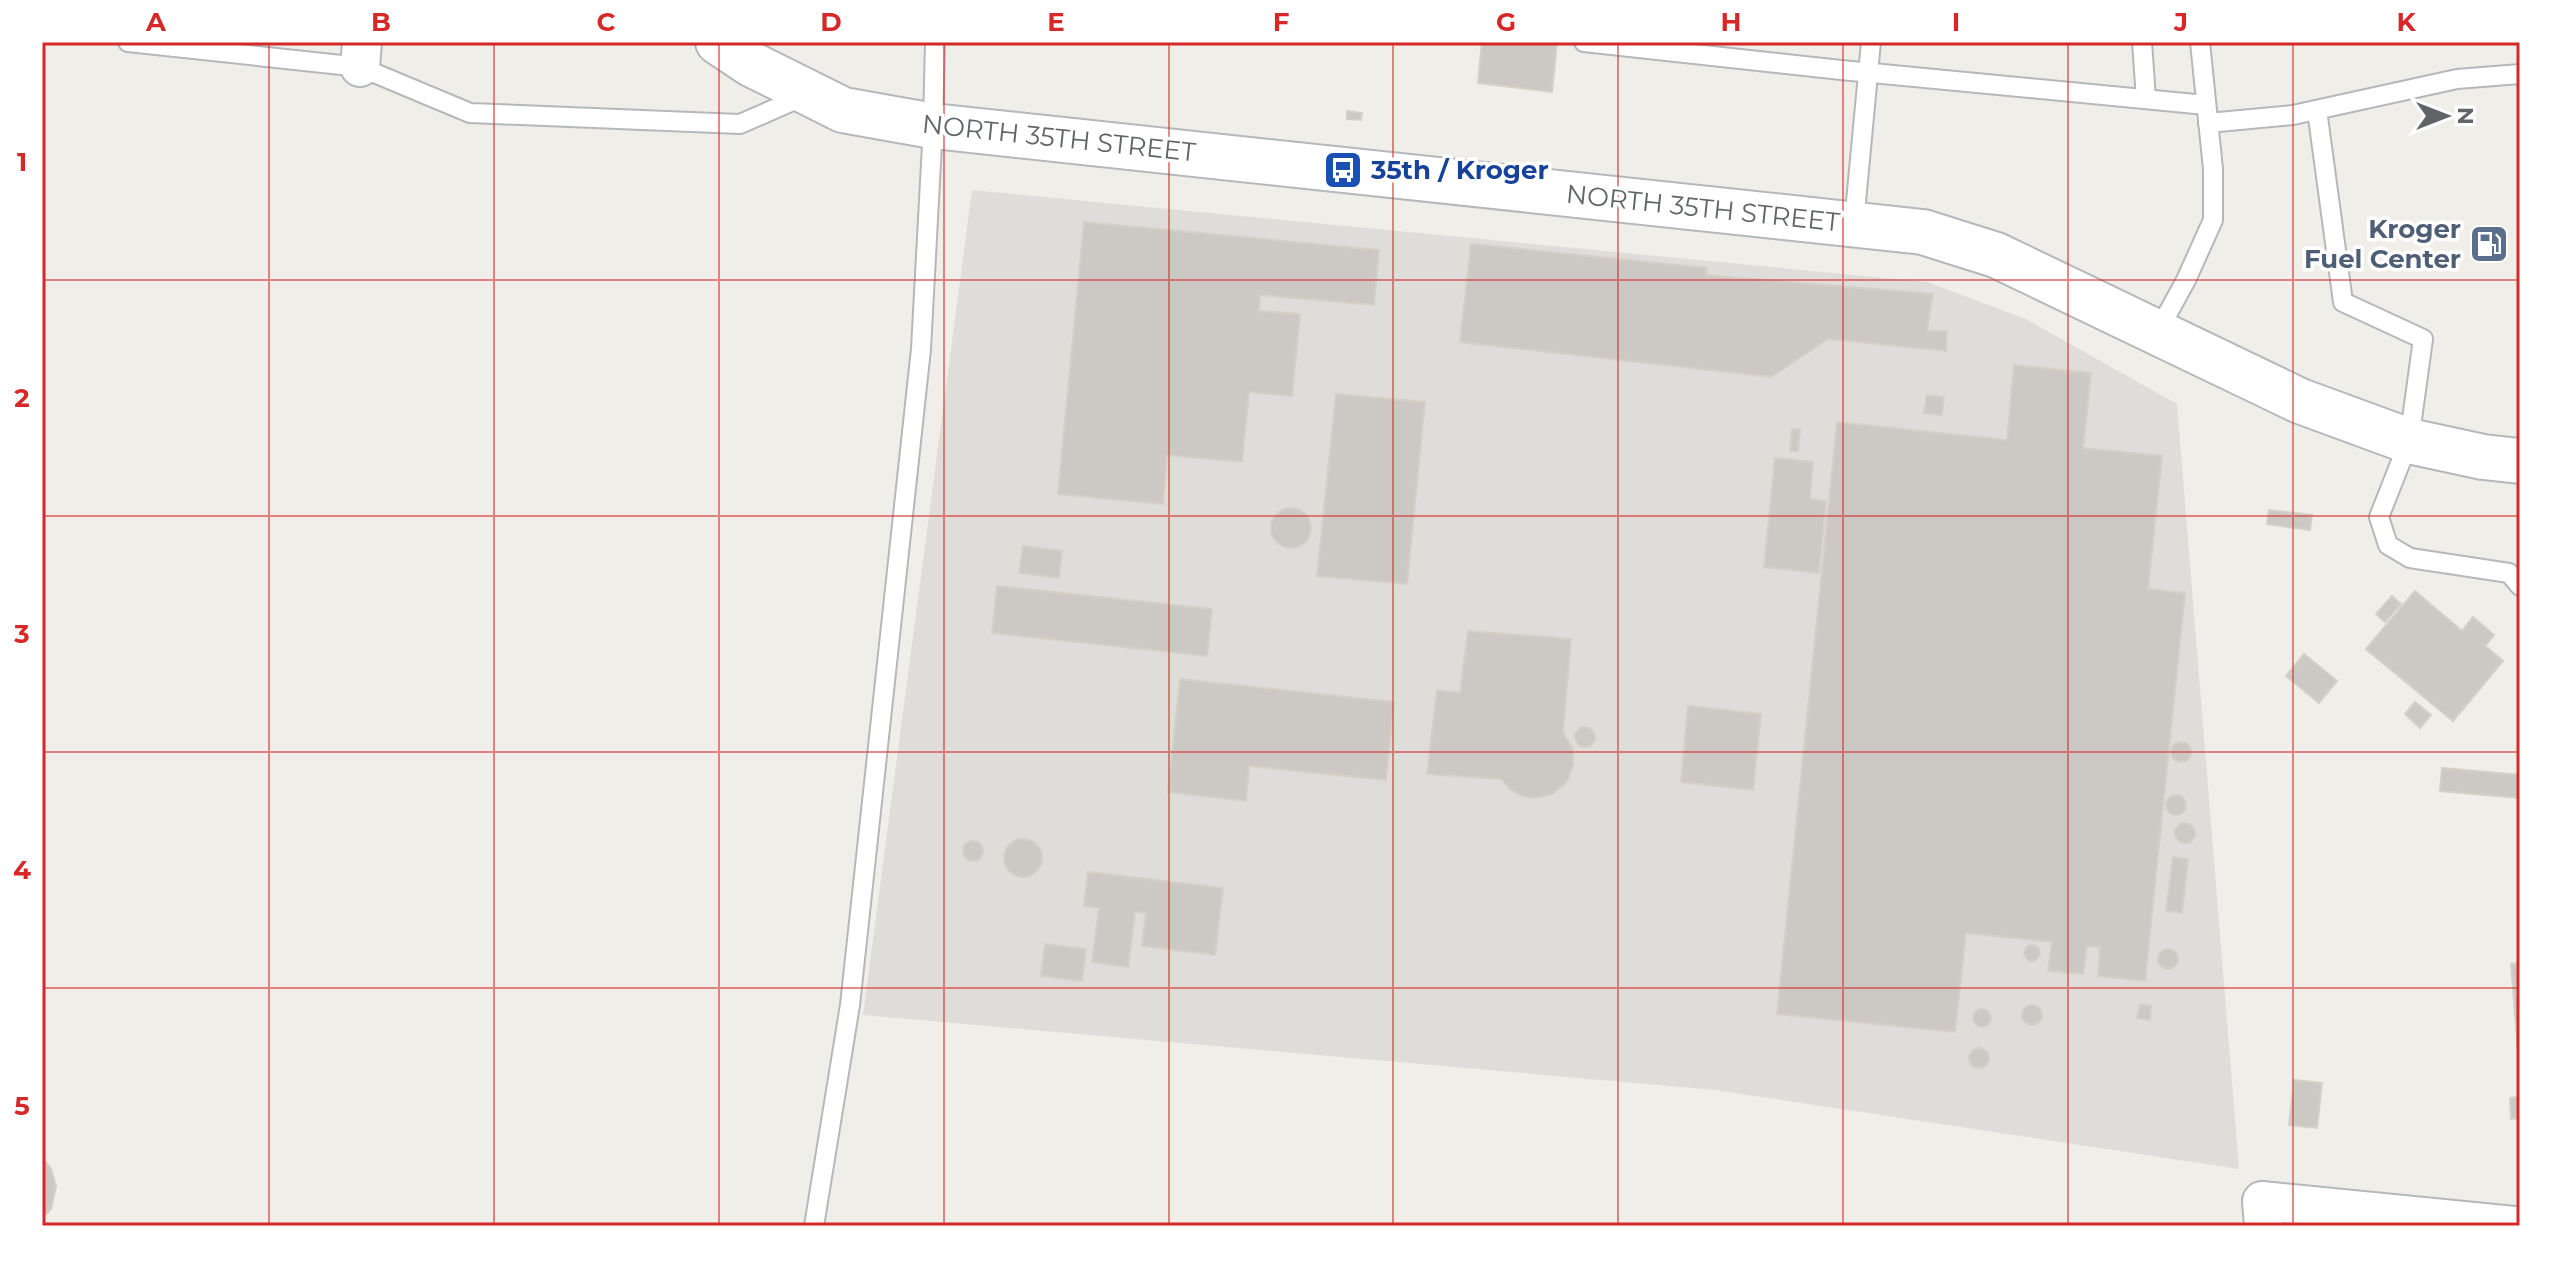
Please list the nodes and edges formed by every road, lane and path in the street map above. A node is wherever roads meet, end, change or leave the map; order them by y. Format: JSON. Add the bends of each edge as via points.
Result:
{"nodes":[{"id":1,"x":128,"y":42,"type":"edge"},
{"id":2,"x":718,"y":42,"type":"edge"},
{"id":3,"x":935,"y":42,"type":"edge"},
{"id":4,"x":1584,"y":42,"type":"edge"},
{"id":5,"x":1871,"y":42,"type":"edge"},
{"id":6,"x":2142,"y":42,"type":"edge"},
{"id":7,"x":2200,"y":42,"type":"edge"},
{"id":8,"x":361,"y":54,"type":"edge"},
{"id":9,"x":1868,"y":72,"type":"junction"},
{"id":10,"x":2520,"y":74,"type":"edge"},
{"id":11,"x":809,"y":94,"type":"junction"},
{"id":12,"x":2146,"y":99,"type":"junction"},
{"id":13,"x":2317,"y":110,"type":"junction"},
{"id":14,"x":2207,"y":114,"type":"junction"},
{"id":15,"x":933,"y":126,"type":"junction"},
{"id":16,"x":1854,"y":223,"type":"junction"},
{"id":17,"x":2157,"y":334,"type":"junction"},
{"id":18,"x":2409,"y":441,"type":"junction"},
{"id":19,"x":2520,"y":461,"type":"edge"},
{"id":20,"x":2520,"y":586,"type":"edge"},
{"id":21,"x":2263,"y":1214,"type":"edge"},
{"id":22,"x":814,"y":1226,"type":"edge"},
{"id":23,"x":2514,"y":1226,"type":"edge"}],
"edges":[{"from":1,"to":8,"type":"lane"},
{"from":2,"to":11,"type":"street","name":"NORTH 35TH STREET"},
{"from":3,"to":15,"type":"lane"},
{"from":4,"to":9,"type":"lane"},
{"from":5,"to":9,"type":"lane"},
{"from":6,"to":12,"type":"lane"},
{"from":7,"to":14,"type":"lane"},
{"from":8,"to":11,"type":"lane","via":[[470,113],[740,124]]},
{"from":9,"to":12,"type":"lane"},
{"from":9,"to":16,"type":"lane"},
{"from":10,"to":13,"type":"lane","via":[[2457,79]]},
{"from":11,"to":15,"type":"street","name":"NORTH 35TH STREET","via":[[843,110]]},
{"from":12,"to":14,"type":"lane"},
{"from":13,"to":14,"type":"lane","via":[[2293,115]]},
{"from":13,"to":18,"type":"lane","via":[[2343,302],[2423,339]]},
{"from":14,"to":17,"type":"lane","via":[[2213,220]]},
{"from":15,"to":16,"type":"street","name":"NORTH 35TH STREET"},
{"from":15,"to":22,"type":"lane","via":[[921,349],[890,652],[850,1005]]},
{"from":16,"to":17,"type":"street","name":"NORTH 35TH STREET","via":[[1923,232],[1996,255]]},
{"from":17,"to":18,"type":"street","name":"NORTH 35TH STREET","via":[[2300,401]]},
{"from":18,"to":19,"type":"street","name":"NORTH 35TH STREET"},
{"from":18,"to":20,"type":"lane","via":[[2379,517],[2388,545],[2410,558],[2509,573]]},
{"from":21,"to":23,"type":"street"}]}
